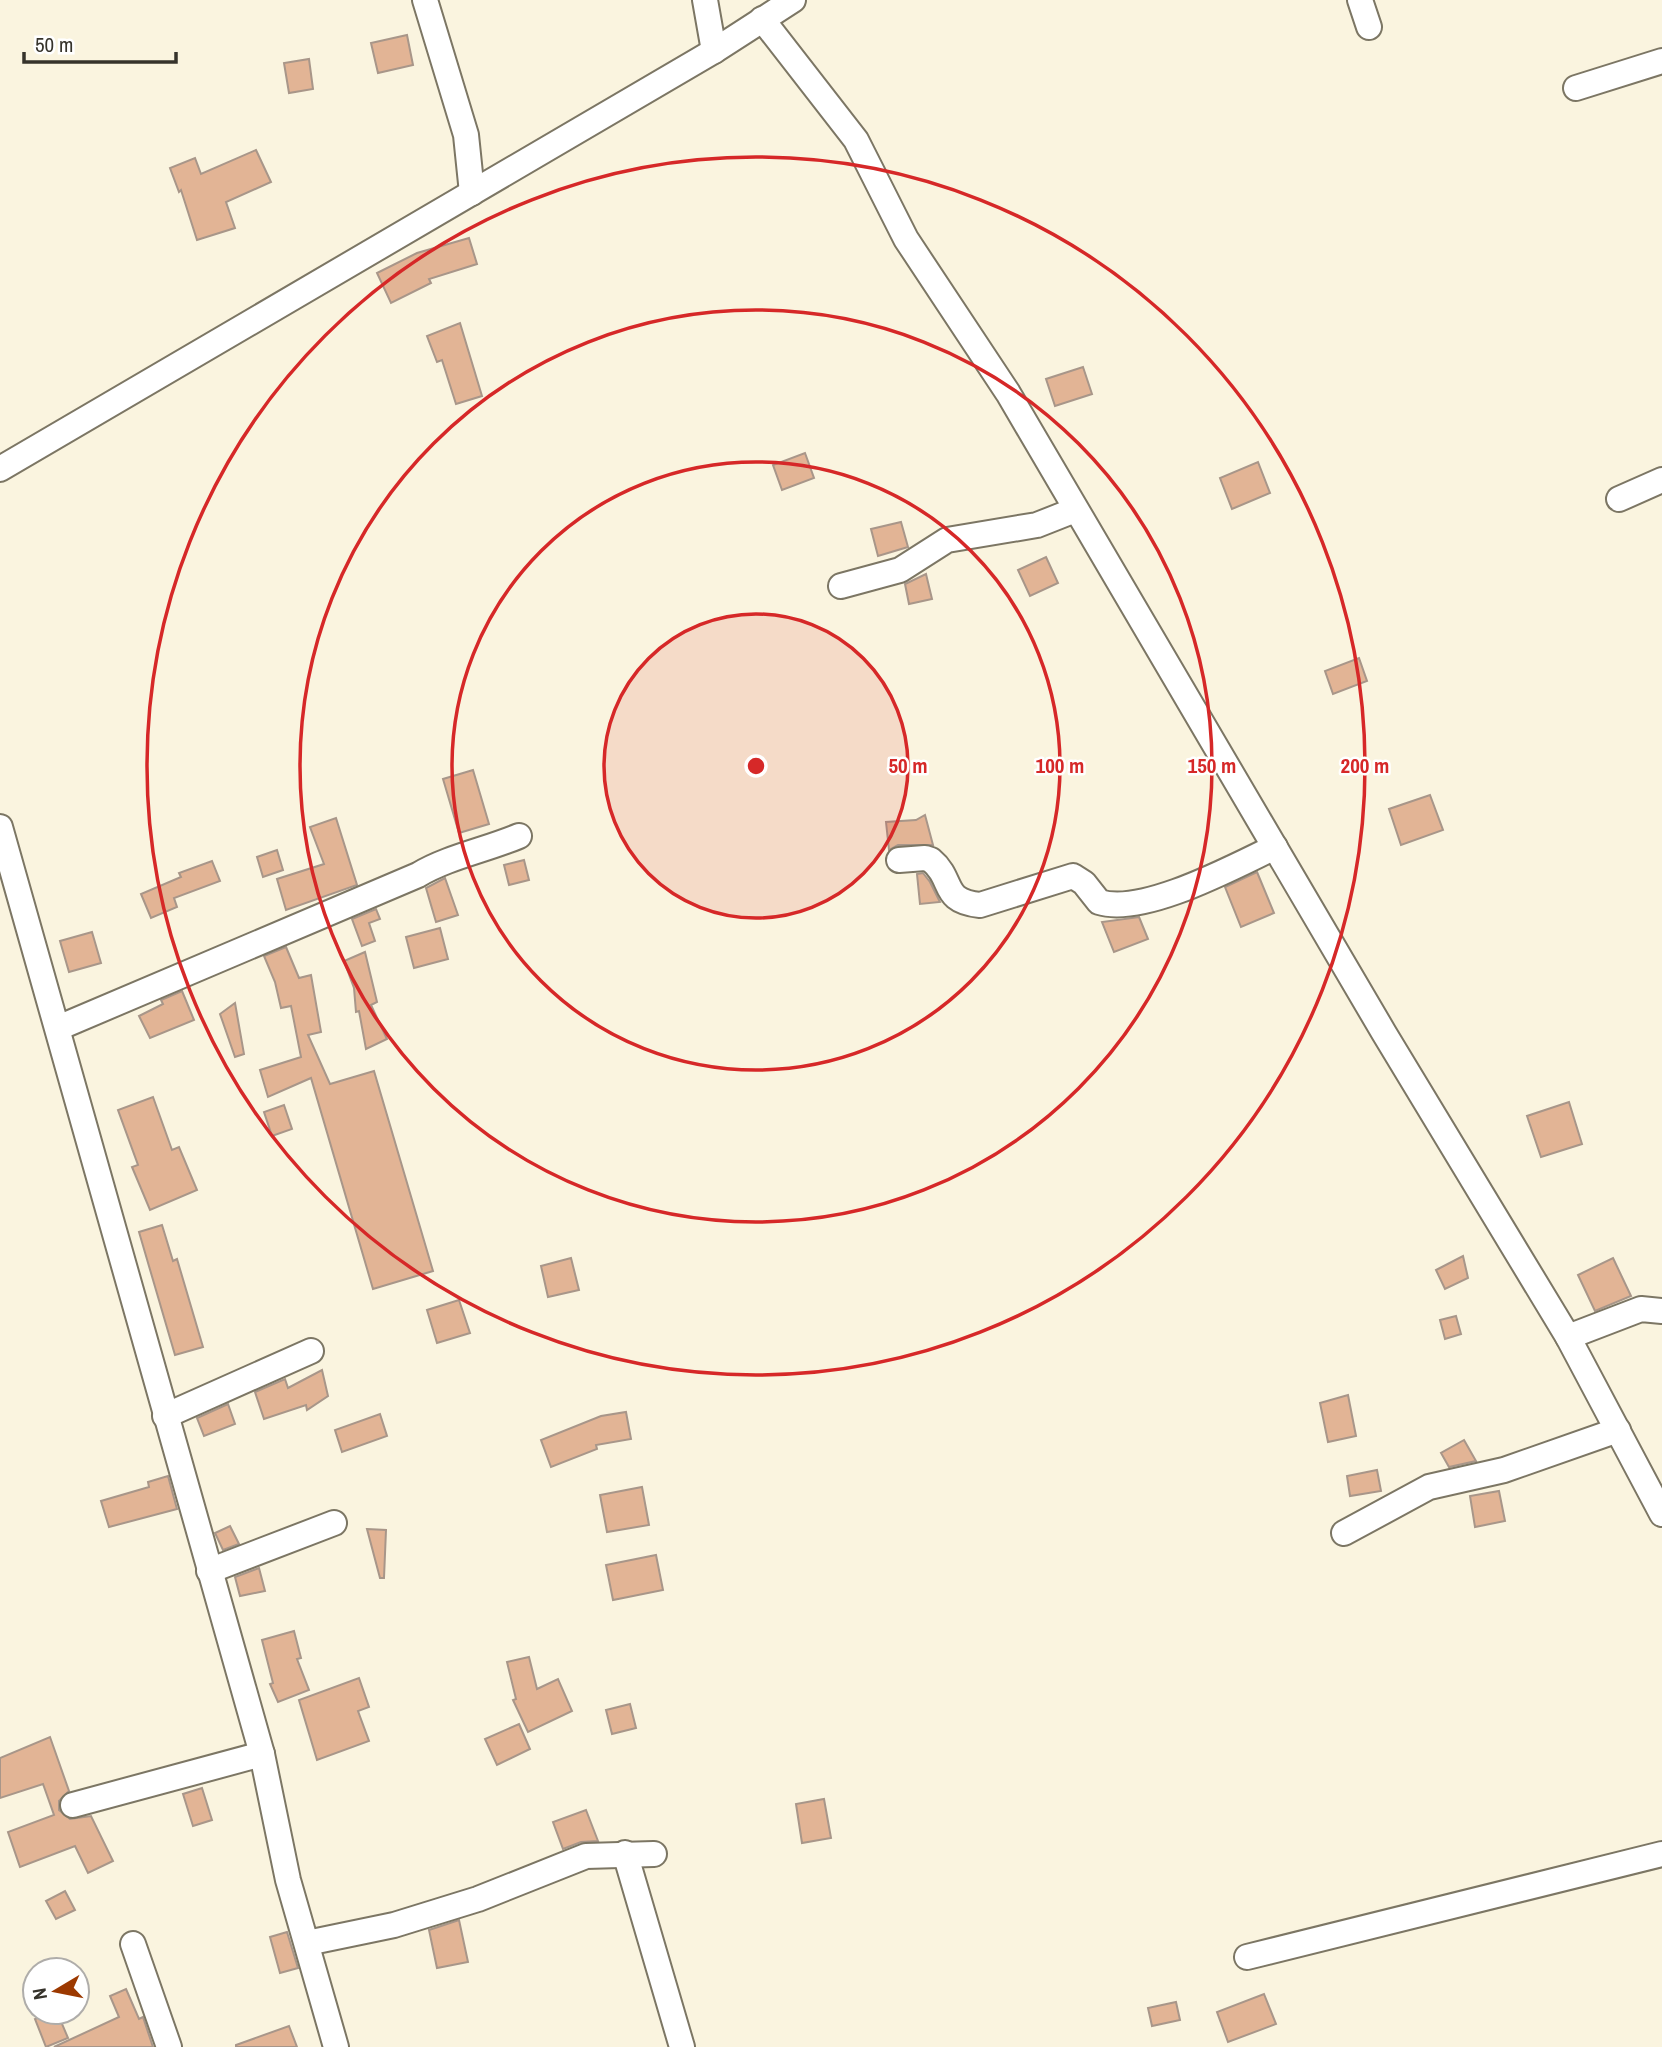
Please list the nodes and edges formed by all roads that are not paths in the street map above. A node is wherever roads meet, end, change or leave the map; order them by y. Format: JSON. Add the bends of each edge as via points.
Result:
{"nodes":[{"id":1,"x":425,"y":0,"type":"edge"},
{"id":2,"x":705,"y":0,"type":"edge"},
{"id":3,"x":793,"y":0,"type":"edge"},
{"id":4,"x":1360,"y":0,"type":"edge"},
{"id":5,"x":762,"y":19,"type":"junction"},
{"id":6,"x":1369,"y":27,"type":"dead end"},
{"id":7,"x":714,"y":51,"type":"junction"},
{"id":8,"x":1662,"y":61,"type":"edge"},
{"id":9,"x":1576,"y":88,"type":"dead end"},
{"id":10,"x":471,"y":193,"type":"junction"},
{"id":11,"x":0,"y":469,"type":"edge"},
{"id":12,"x":1662,"y":480,"type":"edge"},
{"id":13,"x":1619,"y":499,"type":"dead end"},
{"id":14,"x":1075,"y":510,"type":"junction"},
{"id":15,"x":841,"y":586,"type":"dead end"},
{"id":16,"x":0,"y":827,"type":"edge"},
{"id":17,"x":519,"y":836,"type":"dead end"},
{"id":18,"x":1275,"y":847,"type":"junction"},
{"id":19,"x":899,"y":860,"type":"dead end"},
{"id":20,"x":58,"y":1028,"type":"junction"},
{"id":21,"x":1662,"y":1311,"type":"edge"},
{"id":22,"x":1568,"y":1337,"type":"junction"},
{"id":23,"x":311,"y":1351,"type":"dead end"},
{"id":24,"x":165,"y":1416,"type":"junction"},
{"id":25,"x":1618,"y":1430,"type":"junction"},
{"id":26,"x":1662,"y":1514,"type":"edge"},
{"id":27,"x":334,"y":1523,"type":"dead end"},
{"id":28,"x":1344,"y":1533,"type":"dead end"},
{"id":29,"x":209,"y":1571,"type":"junction"},
{"id":30,"x":262,"y":1754,"type":"junction"},
{"id":31,"x":73,"y":1805,"type":"dead end"},
{"id":32,"x":625,"y":1853,"type":"junction"},
{"id":33,"x":654,"y":1854,"type":"dead end"},
{"id":34,"x":1662,"y":1854,"type":"edge"},
{"id":35,"x":307,"y":1943,"type":"junction"},
{"id":36,"x":133,"y":1944,"type":"dead end"},
{"id":37,"x":1247,"y":1957,"type":"dead end"},
{"id":38,"x":169,"y":2047,"type":"edge"},
{"id":39,"x":335,"y":2047,"type":"edge"},
{"id":40,"x":682,"y":2047,"type":"edge"}],
"edges":[{"from":1,"to":10,"type":"street","via":[[466,135]]},
{"from":2,"to":7,"type":"street"},
{"from":3,"to":5,"type":"street"},
{"from":4,"to":6,"type":"street"},
{"from":5,"to":7,"type":"street"},
{"from":5,"to":14,"type":"street","via":[[856,140],[906,239],[1008,393]]},
{"from":7,"to":10,"type":"street"},
{"from":8,"to":9,"type":"street"},
{"from":10,"to":11,"type":"street"},
{"from":12,"to":13,"type":"street"},
{"from":14,"to":15,"type":"street","via":[[1037,525],[947,540],[900,570]]},
{"from":14,"to":18,"type":"street"},
{"from":16,"to":20,"type":"street"},
{"from":17,"to":20,"type":"street","via":[[432,866]]},
{"from":18,"to":19,"type":"street","via":[[1207,880],[1120,905],[1099,902],[1073,876],[980,905],[967,904],[955,899],[932,860]]},
{"from":18,"to":22,"type":"street"},
{"from":20,"to":24,"type":"street"},
{"from":21,"to":22,"type":"street","via":[[1641,1309]]},
{"from":22,"to":25,"type":"street"},
{"from":23,"to":24,"type":"street"},
{"from":24,"to":29,"type":"street"},
{"from":25,"to":26,"type":"street"},
{"from":25,"to":28,"type":"street","via":[[1504,1470],[1429,1487]]},
{"from":27,"to":29,"type":"street"},
{"from":29,"to":30,"type":"street"},
{"from":30,"to":31,"type":"street"},
{"from":30,"to":35,"type":"street","via":[[288,1880]]},
{"from":32,"to":33,"type":"street"},
{"from":32,"to":35,"type":"street","via":[[586,1856],[478,1899]]},
{"from":32,"to":40,"type":"street"},
{"from":34,"to":37,"type":"street"},
{"from":35,"to":39,"type":"street"},
{"from":36,"to":38,"type":"street"}]}
